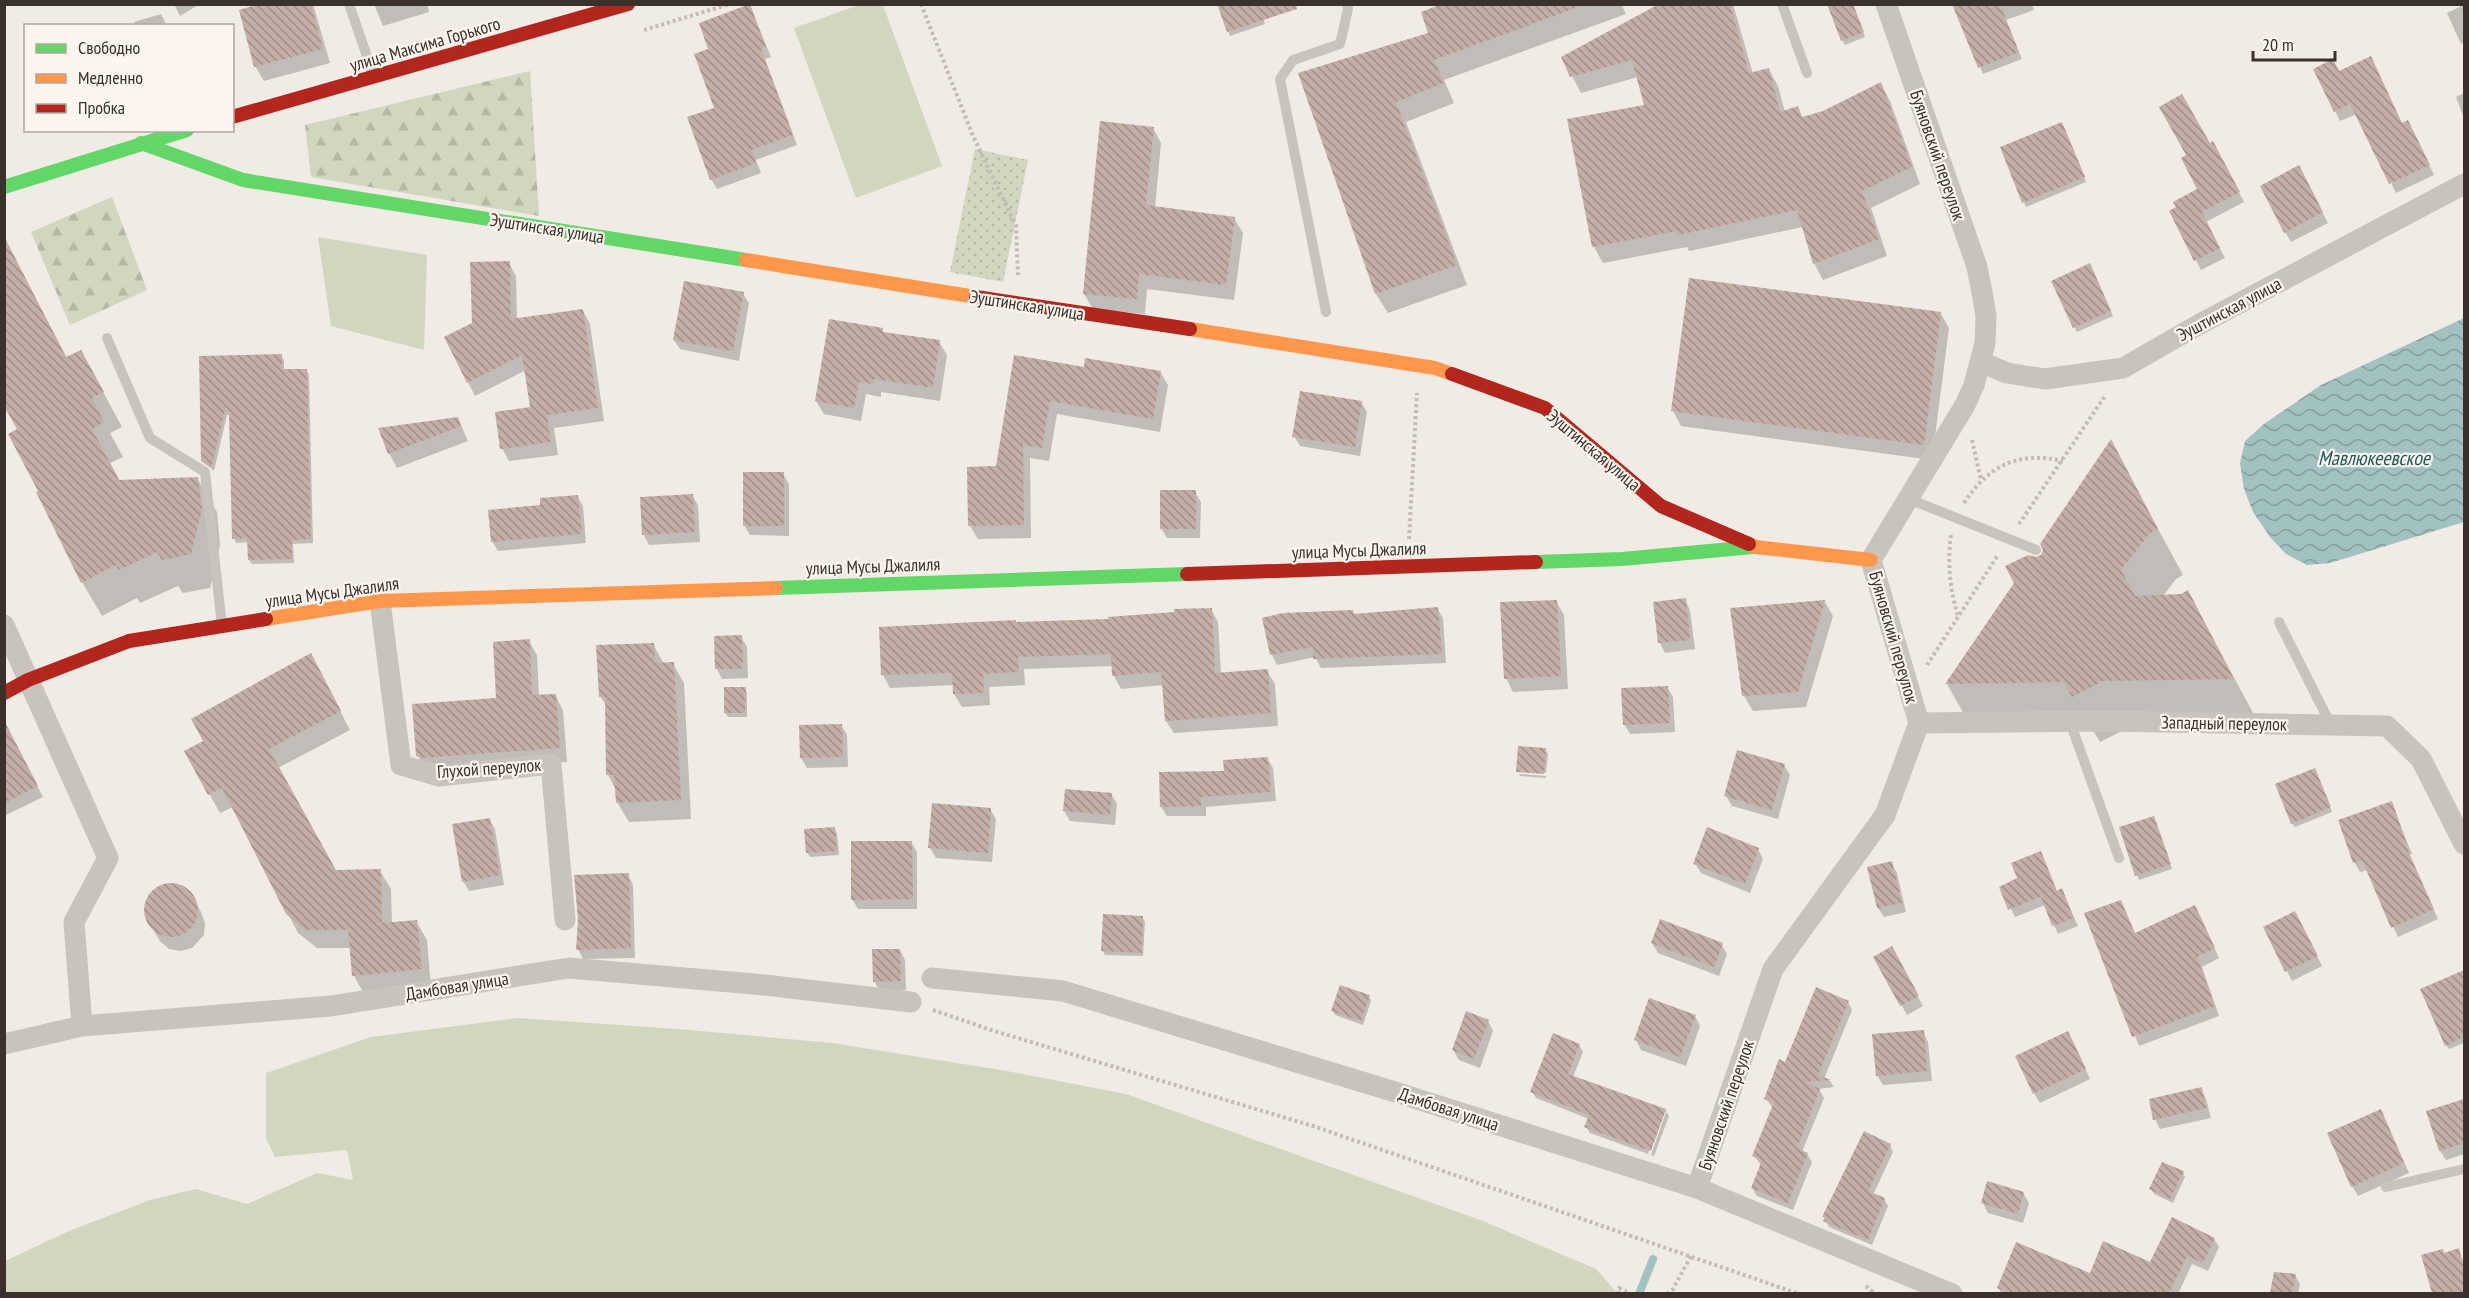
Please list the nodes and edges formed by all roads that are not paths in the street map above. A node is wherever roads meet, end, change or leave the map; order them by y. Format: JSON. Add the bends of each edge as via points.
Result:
{"nodes":[{"id":1,"x":349,"y":4,"type":"edge"},
{"id":2,"x":628,"y":4,"type":"edge"},
{"id":3,"x":1347,"y":4,"type":"edge"},
{"id":4,"x":1782,"y":4,"type":"edge"},
{"id":5,"x":1886,"y":4,"type":"edge"},
{"id":6,"x":1807,"y":73,"type":"dead end"},
{"id":7,"x":374,"y":77,"type":"junction"},
{"id":8,"x":234,"y":116,"type":"edge"},
{"id":9,"x":180,"y":132,"type":"edge"},
{"id":10,"x":141,"y":143,"type":"junction"},
{"id":11,"x":2464,"y":184,"type":"edge"},
{"id":12,"x":4,"y":187,"type":"edge"},
{"id":13,"x":1326,"y":312,"type":"dead end"},
{"id":14,"x":107,"y":338,"type":"dead end"},
{"id":15,"x":1981,"y":362,"type":"junction"},
{"id":16,"x":1909,"y":499,"type":"junction"},
{"id":17,"x":1756,"y":547,"type":"junction"},
{"id":18,"x":2036,"y":550,"type":"dead end"},
{"id":19,"x":1871,"y":560,"type":"junction"},
{"id":20,"x":380,"y":601,"type":"junction"},
{"id":21,"x":2279,"y":622,"type":"dead end"},
{"id":22,"x":4,"y":625,"type":"edge"},
{"id":23,"x":222,"y":626,"type":"junction"},
{"id":24,"x":28,"y":680,"type":"junction"},
{"id":25,"x":4,"y":693,"type":"edge"},
{"id":26,"x":2070,"y":722,"type":"junction"},
{"id":27,"x":1919,"y":723,"type":"junction"},
{"id":28,"x":2331,"y":725,"type":"junction"},
{"id":29,"x":2464,"y":844,"type":"edge"},
{"id":30,"x":2119,"y":858,"type":"dead end"},
{"id":31,"x":565,"y":920,"type":"dead end"},
{"id":32,"x":932,"y":978,"type":"dead end"},
{"id":33,"x":911,"y":1002,"type":"road end"},
{"id":34,"x":82,"y":1026,"type":"junction"},
{"id":35,"x":4,"y":1044,"type":"edge"},
{"id":36,"x":2464,"y":1169,"type":"edge"},
{"id":37,"x":2386,"y":1187,"type":"dead end"},
{"id":38,"x":1697,"y":1188,"type":"junction"},
{"id":39,"x":1952,"y":1293,"type":"edge"}],
"edges":[{"from":1,"to":7,"type":"lane"},
{"from":2,"to":7,"type":"street","name":"улица Максима Горького"},
{"from":3,"to":13,"type":"lane","via":[[1340,44],[1293,60],[1280,78]]},
{"from":4,"to":6,"type":"lane"},
{"from":5,"to":15,"type":"street","name":"Буяновский переулок","via":[[1977,267],[1986,316]]},
{"from":7,"to":8,"type":"street","name":"улица Максима Горького"},
{"from":9,"to":10,"type":"street"},
{"from":10,"to":12,"type":"street"},
{"from":10,"to":17,"type":"street","name":"Эуштинская улица","via":[[243,180],[1435,368],[1545,408],[1661,506]]},
{"from":11,"to":15,"type":"street","name":"Эуштинская улица","via":[[2123,368],[2045,379],[2007,373]]},
{"from":14,"to":23,"type":"lane","via":[[150,438],[205,472]]},
{"from":15,"to":16,"type":"street","name":"Буяновский переулок","via":[[1965,405]]},
{"from":16,"to":18,"type":"lane"},
{"from":16,"to":19,"type":"street","name":"Буяновский переулок"},
{"from":17,"to":19,"type":"street","name":"Эуштинская улица"},
{"from":17,"to":20,"type":"street","name":"улица Мусы Джалиля","via":[[1622,559]]},
{"from":19,"to":27,"type":"street","name":"Буяновский переулок"},
{"from":20,"to":23,"type":"street","name":"улица Мусы Джалиля"},
{"from":20,"to":31,"type":"street","name":"Глухой переулок","via":[[401,765],[439,776],[551,764]]},
{"from":21,"to":28,"type":"lane"},
{"from":22,"to":24,"type":"street"},
{"from":23,"to":24,"type":"street","name":"улица Мусы Джалиля","via":[[129,641]]},
{"from":24,"to":25,"type":"street","name":"улица Мусы Джалиля"},
{"from":24,"to":34,"type":"street","via":[[108,858],[74,922]]},
{"from":26,"to":27,"type":"street","name":"Западный переулок"},
{"from":26,"to":28,"type":"street","name":"Западный переулок"},
{"from":26,"to":30,"type":"lane"},
{"from":27,"to":38,"type":"street","name":"Буяновский переулок","via":[[1886,815],[1773,969]]},
{"from":28,"to":29,"type":"street","name":"Западный переулок","via":[[2387,726],[2421,759]]},
{"from":32,"to":38,"type":"street","name":"Дамбовая улица","via":[[1063,991]]},
{"from":33,"to":34,"type":"street","name":"Дамбовая улица","via":[[569,968],[331,1006]]},
{"from":34,"to":35,"type":"street","name":"Дамбовая улица"},
{"from":36,"to":37,"type":"lane"},
{"from":38,"to":39,"type":"street","name":"Дамбовая улица"}]}
